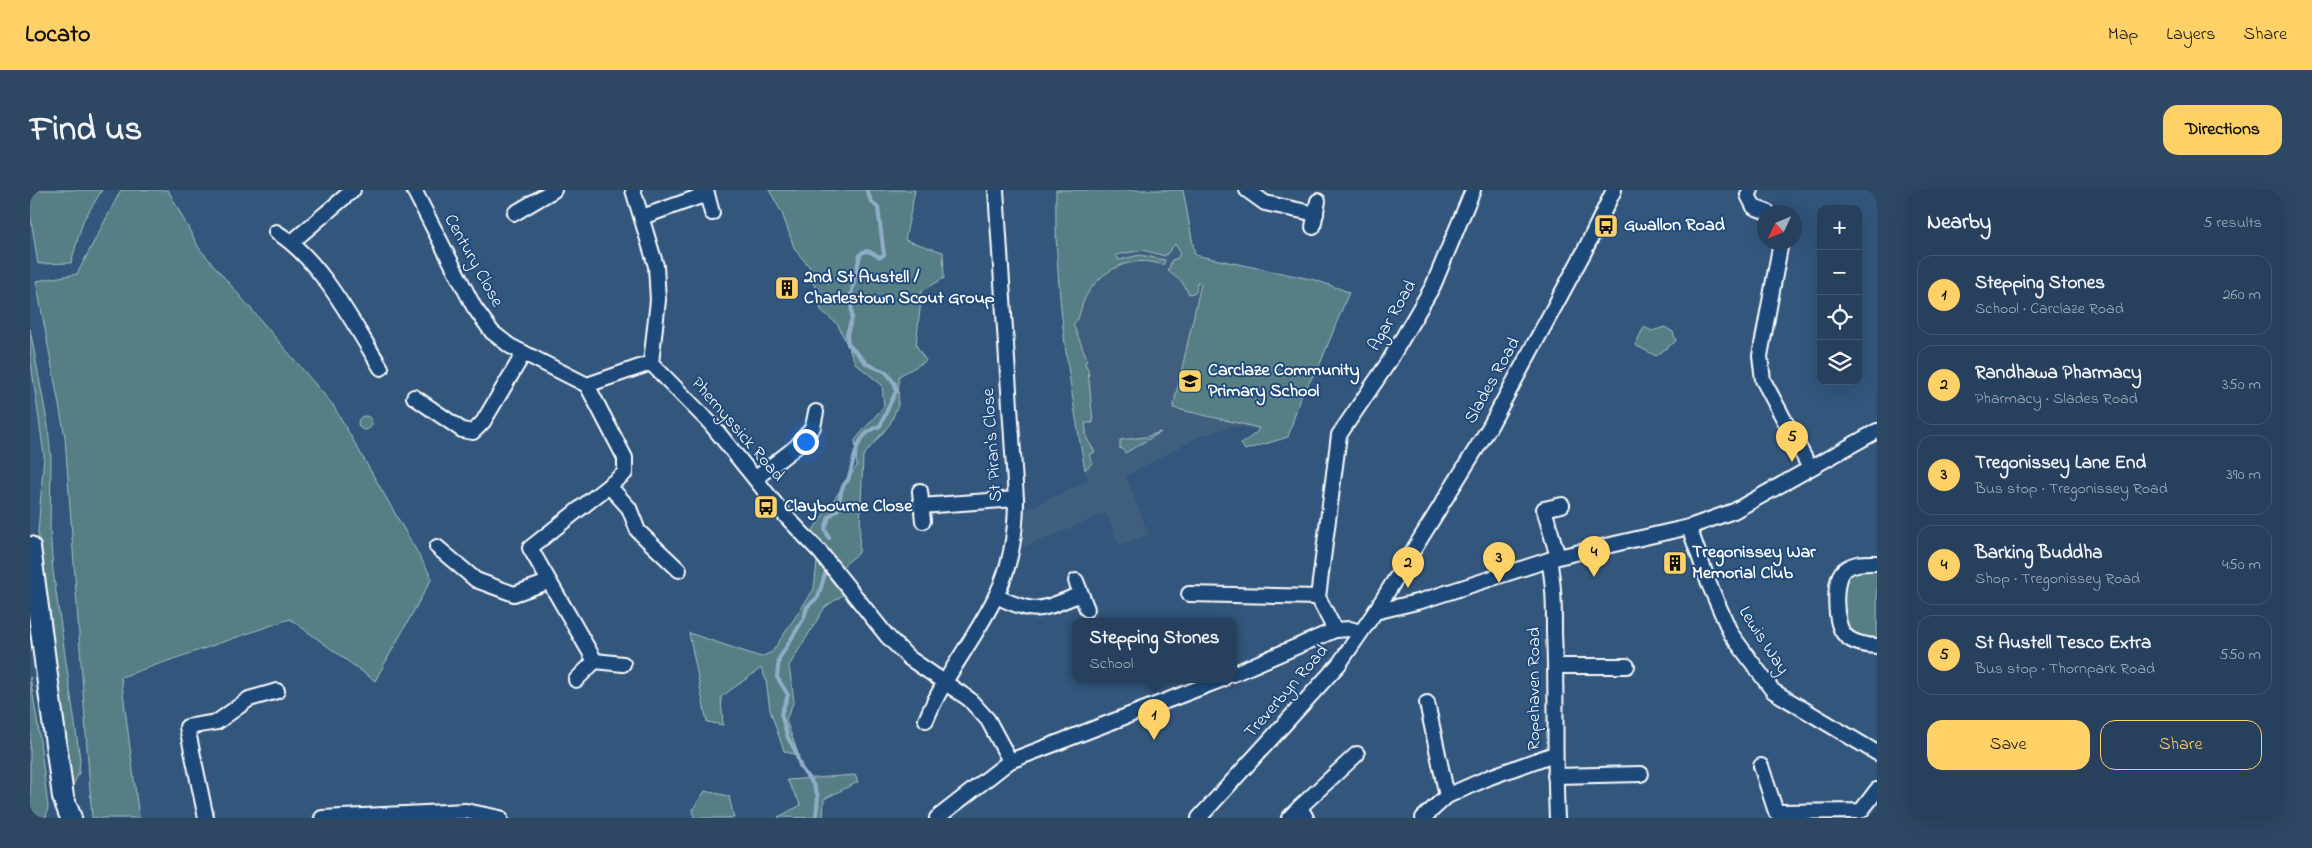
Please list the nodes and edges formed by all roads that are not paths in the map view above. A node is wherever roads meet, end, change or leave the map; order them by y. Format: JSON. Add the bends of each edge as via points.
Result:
{"nodes":[{"id":1,"x":353,"y":190,"type":"edge"},
{"id":2,"x":414,"y":190,"type":"edge"},
{"id":3,"x":554,"y":190,"type":"edge"},
{"id":4,"x":633,"y":190,"type":"edge"},
{"id":5,"x":996,"y":190,"type":"edge"},
{"id":6,"x":1247,"y":190,"type":"edge"},
{"id":7,"x":1473,"y":190,"type":"edge"},
{"id":8,"x":1614,"y":190,"type":"edge"},
{"id":9,"x":1751,"y":190,"type":"edge"},
{"id":10,"x":706,"y":192,"type":"edge"},
{"id":11,"x":1757,"y":207,"type":"edge"},
{"id":12,"x":515,"y":213,"type":"dead end"},
{"id":13,"x":712,"y":213,"type":"dead end"},
{"id":14,"x":1316,"y":214,"type":"dead end"},
{"id":15,"x":642,"y":218,"type":"junction"},
{"id":16,"x":276,"y":232,"type":"dead end"},
{"id":17,"x":292,"y":242,"type":"junction"},
{"id":18,"x":1780,"y":250,"type":"edge"},
{"id":19,"x":524,"y":354,"type":"junction"},
{"id":20,"x":651,"y":363,"type":"junction"},
{"id":21,"x":381,"y":368,"type":"dead end"},
{"id":22,"x":587,"y":385,"type":"junction"},
{"id":23,"x":414,"y":398,"type":"dead end"},
{"id":24,"x":816,"y":412,"type":"dead end"},
{"id":25,"x":1877,"y":431,"type":"edge"},
{"id":26,"x":1810,"y":468,"type":"junction"},
{"id":27,"x":756,"y":478,"type":"junction"},
{"id":28,"x":609,"y":486,"type":"junction"},
{"id":29,"x":920,"y":491,"type":"dead end"},
{"id":30,"x":1016,"y":499,"type":"junction"},
{"id":31,"x":1562,"y":505,"type":"dead end"},
{"id":32,"x":921,"y":506,"type":"junction"},
{"id":33,"x":922,"y":520,"type":"dead end"},
{"id":34,"x":1689,"y":527,"type":"junction"},
{"id":35,"x":30,"y":547,"type":"edge"},
{"id":36,"x":437,"y":547,"type":"dead end"},
{"id":37,"x":1554,"y":559,"type":"junction"},
{"id":38,"x":1877,"y":563,"type":"edge"},
{"id":39,"x":679,"y":570,"type":"dead end"},
{"id":40,"x":548,"y":582,"type":"junction"},
{"id":41,"x":1393,"y":583,"type":"joint"},
{"id":42,"x":1189,"y":594,"type":"dead end"},
{"id":43,"x":996,"y":596,"type":"junction"},
{"id":44,"x":1318,"y":597,"type":"junction"},
{"id":45,"x":1087,"y":608,"type":"dead end"},
{"id":46,"x":1375,"y":612,"type":"junction"},
{"id":47,"x":1335,"y":630,"type":"junction"},
{"id":48,"x":1360,"y":632,"type":"junction"},
{"id":49,"x":1877,"y":646,"type":"edge"},
{"id":50,"x":595,"y":661,"type":"junction"},
{"id":51,"x":623,"y":664,"type":"dead end"},
{"id":52,"x":1556,"y":666,"type":"junction"},
{"id":53,"x":1627,"y":666,"type":"dead end"},
{"id":54,"x":1237,"y":672,"type":"edge"},
{"id":55,"x":576,"y":680,"type":"dead end"},
{"id":56,"x":945,"y":681,"type":"junction"},
{"id":57,"x":1213,"y":683,"type":"edge"},
{"id":58,"x":277,"y":691,"type":"dead end"},
{"id":59,"x":1427,"y":703,"type":"dead end"},
{"id":60,"x":926,"y":720,"type":"dead end"},
{"id":61,"x":1875,"y":748,"type":"edge"},
{"id":62,"x":1357,"y":754,"type":"dead end"},
{"id":63,"x":1554,"y":754,"type":"junction"},
{"id":64,"x":1010,"y":761,"type":"junction"},
{"id":65,"x":1762,"y":766,"type":"dead end"},
{"id":66,"x":1640,"y":774,"type":"dead end"},
{"id":67,"x":1555,"y":776,"type":"junction"},
{"id":68,"x":1877,"y":790,"type":"edge"},
{"id":69,"x":63,"y":796,"type":"junction"},
{"id":70,"x":1447,"y":796,"type":"junction"},
{"id":71,"x":1303,"y":812,"type":"edge"},
{"id":72,"x":368,"y":817,"type":"edge"},
{"id":73,"x":61,"y":818,"type":"edge"},
{"id":74,"x":71,"y":818,"type":"edge"},
{"id":75,"x":206,"y":818,"type":"edge"},
{"id":76,"x":322,"y":818,"type":"edge"},
{"id":77,"x":500,"y":818,"type":"edge"},
{"id":78,"x":937,"y":818,"type":"edge"},
{"id":79,"x":1199,"y":818,"type":"edge"},
{"id":80,"x":1289,"y":818,"type":"edge"},
{"id":81,"x":1423,"y":818,"type":"edge"},
{"id":82,"x":1557,"y":818,"type":"edge"}],
"edges":[{"from":1,"to":17,"type":"street"},
{"from":2,"to":19,"type":"street","name":"Century Close","via":[[483,320],[492,332]]},
{"from":3,"to":12,"type":"street"},
{"from":4,"to":15,"type":"street"},
{"from":5,"to":30,"type":"street","name":"St Piran's Close"},
{"from":6,"to":14,"type":"street","via":[[1265,203]]},
{"from":7,"to":44,"type":"street","name":"Agar Road","via":[[1433,286],[1388,363],[1339,435]]},
{"from":8,"to":41,"type":"street","name":"Slades Road","via":[[1490,428]]},
{"from":9,"to":11,"type":"street","via":[[1748,195]]},
{"from":10,"to":13,"type":"street"},
{"from":10,"to":15,"type":"street"},
{"from":15,"to":20,"type":"street","via":[[656,266],[658,300]]},
{"from":16,"to":17,"type":"street"},
{"from":17,"to":21,"type":"street","via":[[336,294]]},
{"from":18,"to":26,"type":"street","via":[[1760,356],[1763,380]]},
{"from":19,"to":22,"type":"street","name":"Century Close"},
{"from":19,"to":23,"type":"street","via":[[483,422],[473,432],[462,430]]},
{"from":20,"to":22,"type":"street"},
{"from":20,"to":27,"type":"street","name":"Phernyssick Road","via":[[711,424]]},
{"from":22,"to":28,"type":"street","via":[[624,458],[625,473]]},
{"from":24,"to":27,"type":"street","via":[[813,428],[796,447]]},
{"from":25,"to":26,"type":"street"},
{"from":26,"to":34,"type":"street","via":[[1734,511]]},
{"from":27,"to":56,"type":"street","name":"Phernyssick Road","via":[[886,636],[909,658]]},
{"from":28,"to":39,"type":"street","via":[[629,508],[638,531]]},
{"from":28,"to":40,"type":"street","via":[[530,548]]},
{"from":29,"to":32,"type":"street"},
{"from":30,"to":32,"type":"street"},
{"from":30,"to":43,"type":"street","name":"St Piran's Close","via":[[1015,529],[1008,565]]},
{"from":31,"to":37,"type":"street","name":"Ropehaven Road","via":[[1544,509]]},
{"from":32,"to":33,"type":"street"},
{"from":34,"to":37,"type":"street"},
{"from":34,"to":61,"type":"street","name":"Lewis Way","via":[[1709,584],[1732,634],[1772,691]]},
{"from":35,"to":69,"type":"highway"},
{"from":36,"to":40,"type":"street","via":[[476,580],[514,594]]},
{"from":37,"to":46,"type":"street","via":[[1421,601]]},
{"from":37,"to":52,"type":"street","name":"Ropehaven Road"},
{"from":38,"to":49,"type":"street","via":[[1854,564],[1843,570],[1838,577],[1837,615],[1844,635],[1869,646]]},
{"from":40,"to":50,"type":"street"},
{"from":41,"to":46,"type":"street","name":"Treverbyn Road"},
{"from":42,"to":44,"type":"street"},
{"from":43,"to":45,"type":"street","via":[[1036,610],[1078,587]]},
{"from":43,"to":56,"type":"street","name":"St Piran's Close"},
{"from":44,"to":47,"type":"street"},
{"from":46,"to":48,"type":"street","name":"Treverbyn Road"},
{"from":47,"to":48,"type":"street"},
{"from":47,"to":54,"type":"street"},
{"from":48,"to":79,"type":"street","name":"Treverbyn Road","via":[[1339,664]]},
{"from":50,"to":51,"type":"street"},
{"from":50,"to":55,"type":"street"},
{"from":52,"to":53,"type":"street"},
{"from":52,"to":63,"type":"street","name":"Ropehaven Road"},
{"from":56,"to":60,"type":"street","name":"St Piran's Close"},
{"from":56,"to":64,"type":"street","name":"Phernyssick Road","via":[[988,720]]},
{"from":57,"to":64,"type":"street"},
{"from":58,"to":75,"type":"street","via":[[249,699],[217,722],[187,727]]},
{"from":59,"to":70,"type":"street"},
{"from":62,"to":71,"type":"street"},
{"from":63,"to":67,"type":"street","name":"Ropehaven Road"},
{"from":63,"to":70,"type":"street"},
{"from":64,"to":78,"type":"street"},
{"from":65,"to":68,"type":"street","via":[[1776,812],[1861,811]]},
{"from":66,"to":67,"type":"street"},
{"from":67,"to":82,"type":"street","name":"Ropehaven Road"},
{"from":69,"to":73,"type":"highway"},
{"from":69,"to":74,"type":"highway"},
{"from":70,"to":81,"type":"street"},
{"from":71,"to":80,"type":"street"},
{"from":72,"to":76,"type":"street"},
{"from":72,"to":77,"type":"street","via":[[466,811]]}]}
